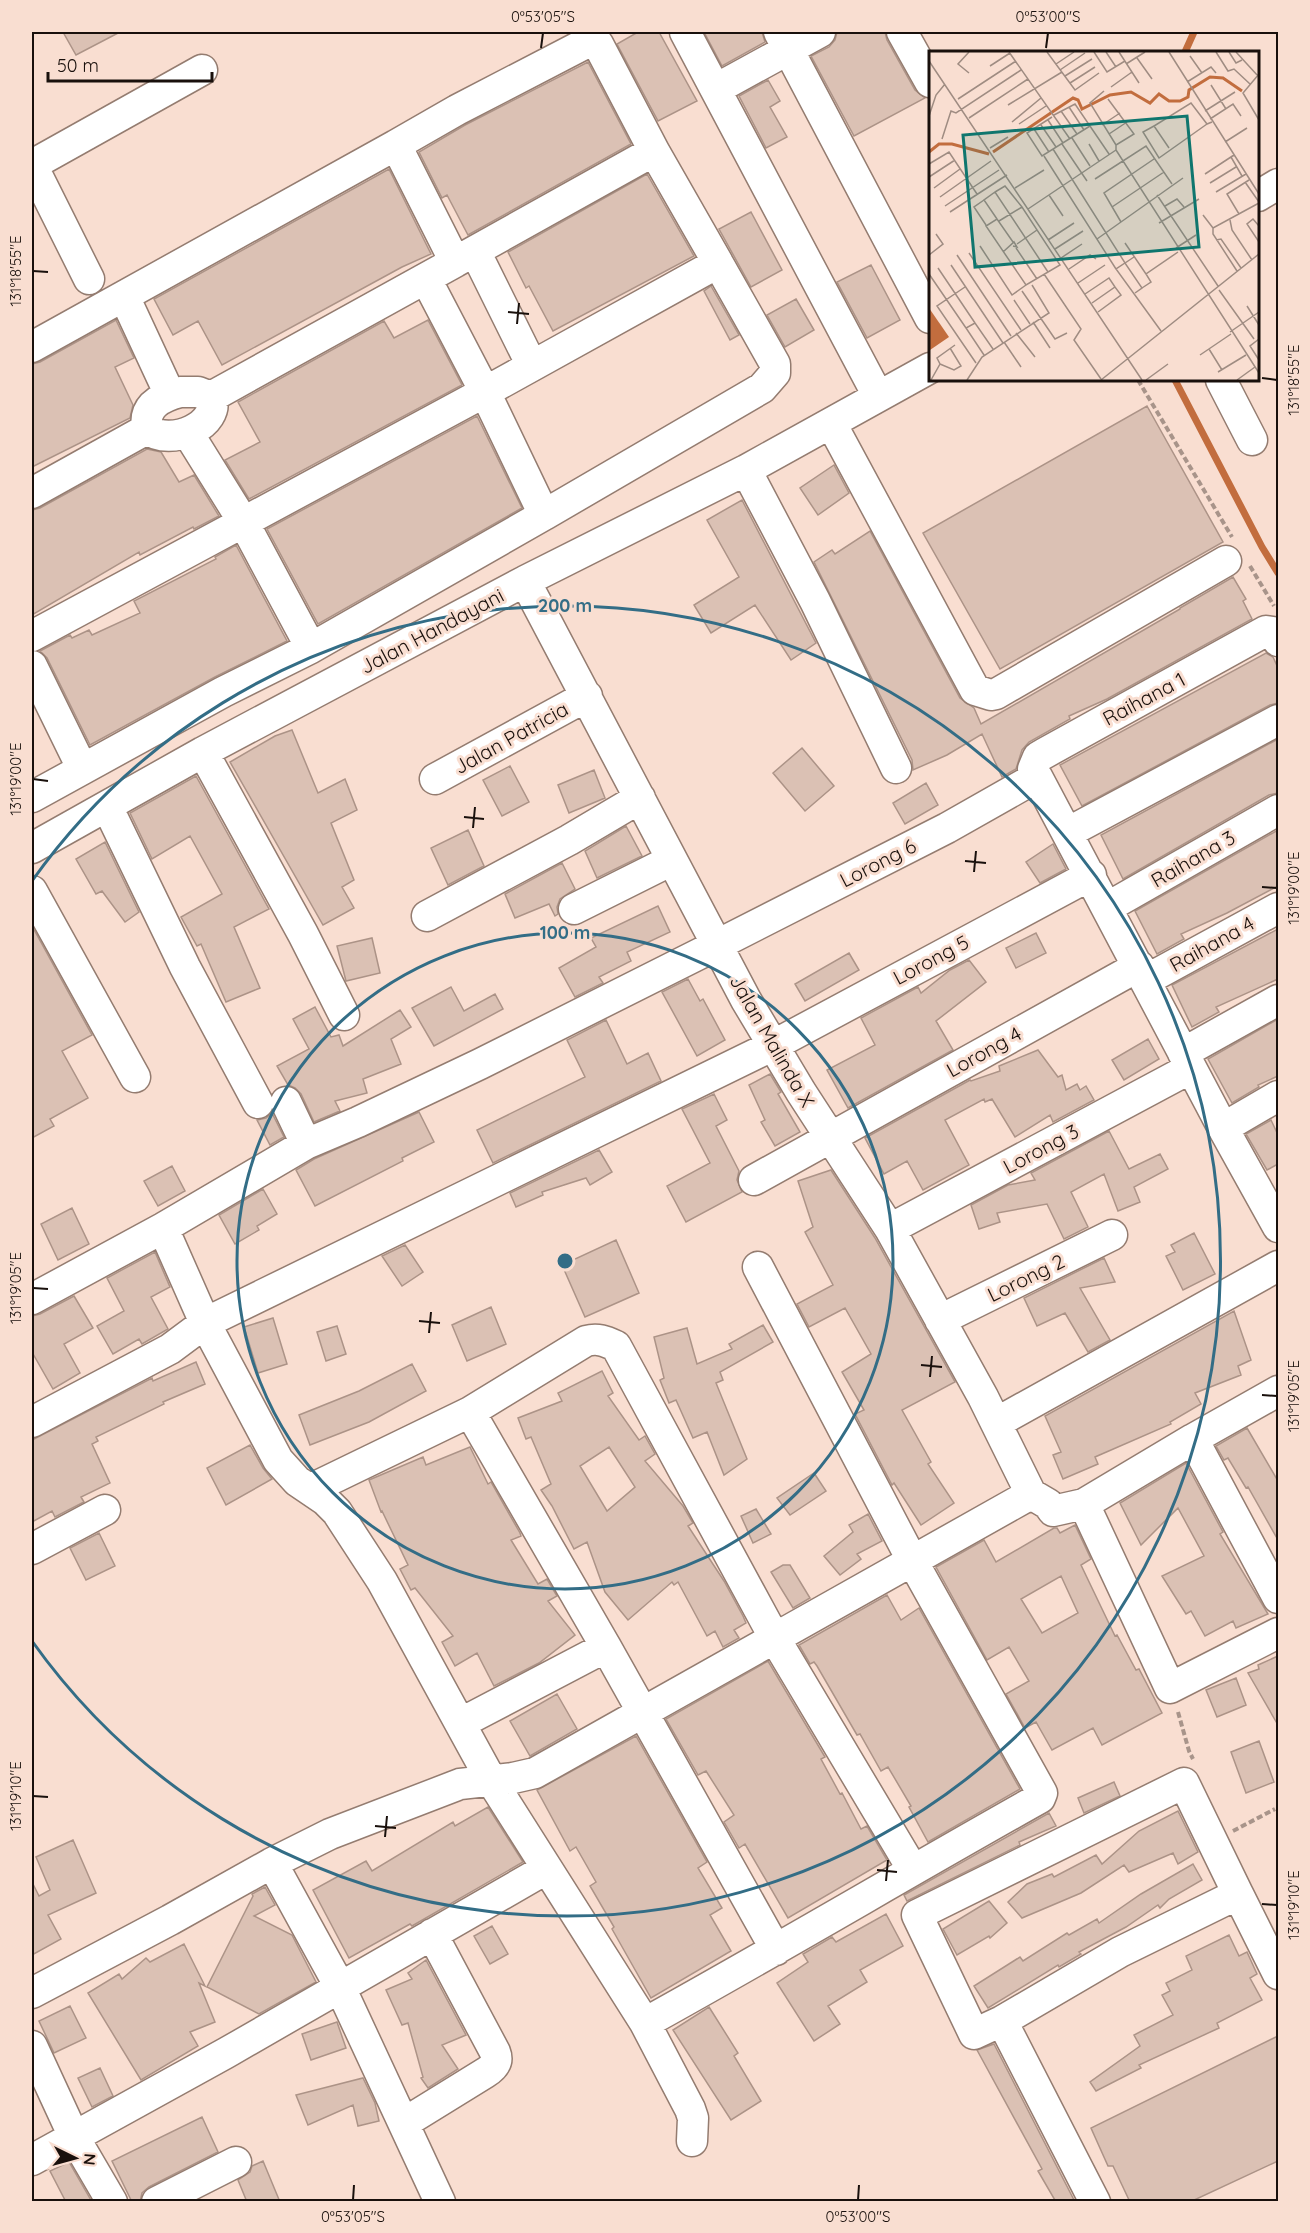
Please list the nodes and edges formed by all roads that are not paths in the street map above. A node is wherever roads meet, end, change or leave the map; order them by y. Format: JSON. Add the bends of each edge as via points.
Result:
{"nodes":[{"id":1,"x":684,"y":32,"type":"edge"},
{"id":2,"x":820,"y":32,"type":"edge"},
{"id":3,"x":903,"y":32,"type":"edge"},
{"id":4,"x":784,"y":40,"type":"edge"},
{"id":5,"x":202,"y":70,"type":"dead end"},
{"id":6,"x":929,"y":80,"type":"edge"},
{"id":7,"x":716,"y":89,"type":"junction"},
{"id":8,"x":396,"y":145,"type":"junction"},
{"id":9,"x":654,"y":151,"type":"junction"},
{"id":10,"x":32,"y":165,"type":"edge"},
{"id":11,"x":1278,"y":184,"type":"edge"},
{"id":12,"x":1259,"y":195,"type":"edge"},
{"id":13,"x":465,"y":256,"type":"junction"},
{"id":14,"x":718,"y":263,"type":"junction"},
{"id":15,"x":88,"y":279,"type":"dead end"},
{"id":16,"x":426,"y":279,"type":"junction"},
{"id":17,"x":124,"y":296,"type":"junction"},
{"id":18,"x":929,"y":316,"type":"edge"},
{"id":19,"x":32,"y":347,"type":"edge"},
{"id":20,"x":532,"y":366,"type":"junction"},
{"id":21,"x":929,"y":369,"type":"edge"},
{"id":22,"x":1222,"y":381,"type":"edge"},
{"id":23,"x":485,"y":392,"type":"junction"},
{"id":24,"x":170,"y":394,"type":"junction"},
{"id":25,"x":878,"y":396,"type":"junction"},
{"id":26,"x":211,"y":397,"type":"junction"},
{"id":27,"x":831,"y":423,"type":"junction"},
{"id":28,"x":147,"y":429,"type":"junction"},
{"id":29,"x":188,"y":433,"type":"junction"},
{"id":30,"x":1252,"y":440,"type":"dead end"},
{"id":31,"x":746,"y":470,"type":"junction"},
{"id":32,"x":32,"y":493,"type":"edge"},
{"id":33,"x":544,"y":515,"type":"junction"},
{"id":34,"x":244,"y":523,"type":"junction"},
{"id":35,"x":1237,"y":556,"type":"road end"},
{"id":36,"x":525,"y":581,"type":"junction"},
{"id":37,"x":1275,"y":629,"type":"edge"},
{"id":38,"x":32,"y":636,"type":"edge"},
{"id":39,"x":311,"y":648,"type":"junction"},
{"id":40,"x":32,"y":666,"type":"edge"},
{"id":41,"x":587,"y":696,"type":"junction"},
{"id":42,"x":1278,"y":720,"type":"edge"},
{"id":43,"x":203,"y":752,"type":"junction"},
{"id":44,"x":82,"y":768,"type":"junction"},
{"id":45,"x":896,"y":768,"type":"dead end"},
{"id":46,"x":1037,"y":777,"type":"junction"},
{"id":47,"x":435,"y":779,"type":"dead end"},
{"id":48,"x":32,"y":797,"type":"edge"},
{"id":49,"x":639,"y":798,"type":"junction"},
{"id":50,"x":107,"y":806,"type":"junction"},
{"id":51,"x":1278,"y":810,"type":"edge"},
{"id":52,"x":1067,"y":833,"type":"junction"},
{"id":53,"x":32,"y":848,"type":"edge"},
{"id":54,"x":672,"y":860,"type":"junction"},
{"id":55,"x":1091,"y":875,"type":"junction"},
{"id":56,"x":32,"y":891,"type":"edge"},
{"id":57,"x":1108,"y":907,"type":"junction"},
{"id":58,"x":1278,"y":908,"type":"edge"},
{"id":59,"x":574,"y":909,"type":"dead end"},
{"id":60,"x":427,"y":916,"type":"dead end"},
{"id":61,"x":717,"y":945,"type":"junction"},
{"id":62,"x":1142,"y":973,"type":"junction"},
{"id":63,"x":1278,"y":1000,"type":"edge"},
{"id":64,"x":344,"y":1015,"type":"dead end"},
{"id":65,"x":772,"y":1046,"type":"junction"},
{"id":66,"x":1187,"y":1061,"type":"junction"},
{"id":67,"x":135,"y":1077,"type":"dead end"},
{"id":68,"x":1278,"y":1096,"type":"edge"},
{"id":69,"x":1223,"y":1128,"type":"junction"},
{"id":70,"x":830,"y":1139,"type":"junction"},
{"id":71,"x":306,"y":1144,"type":"junction"},
{"id":72,"x":754,"y":1180,"type":"dead end"},
{"id":73,"x":1270,"y":1190,"type":"edge"},
{"id":74,"x":1278,"y":1227,"type":"edge"},
{"id":75,"x":163,"y":1228,"type":"junction"},
{"id":76,"x":890,"y":1229,"type":"junction"},
{"id":77,"x":1112,"y":1235,"type":"dead end"},
{"id":78,"x":1278,"y":1266,"type":"edge"},
{"id":79,"x":758,"y":1267,"type":"dead end"},
{"id":80,"x":32,"y":1299,"type":"edge"},
{"id":81,"x":940,"y":1320,"type":"junction"},
{"id":82,"x":205,"y":1323,"type":"junction"},
{"id":83,"x":1278,"y":1391,"type":"edge"},
{"id":84,"x":470,"y":1412,"type":"junction"},
{"id":85,"x":32,"y":1422,"type":"edge"},
{"id":86,"x":996,"y":1423,"type":"junction"},
{"id":87,"x":1193,"y":1439,"type":"junction"},
{"id":88,"x":311,"y":1489,"type":"junction"},
{"id":89,"x":1031,"y":1494,"type":"junction"},
{"id":90,"x":1084,"y":1504,"type":"junction"},
{"id":91,"x":105,"y":1510,"type":"dead end"},
{"id":92,"x":32,"y":1549,"type":"edge"},
{"id":93,"x":913,"y":1562,"type":"junction"},
{"id":94,"x":1278,"y":1598,"type":"edge"},
{"id":95,"x":1278,"y":1633,"type":"edge"},
{"id":96,"x":774,"y":1637,"type":"junction"},
{"id":97,"x":606,"y":1647,"type":"junction"},
{"id":98,"x":642,"y":1712,"type":"junction"},
{"id":99,"x":461,"y":1723,"type":"junction"},
{"id":100,"x":491,"y":1780,"type":"junction"},
{"id":101,"x":272,"y":1863,"type":"junction"},
{"id":102,"x":546,"y":1869,"type":"junction"},
{"id":103,"x":913,"y":1870,"type":"junction"},
{"id":104,"x":1238,"y":1894,"type":"junction"},
{"id":105,"x":432,"y":1934,"type":"junction"},
{"id":106,"x":776,"y":1950,"type":"junction"},
{"id":107,"x":1278,"y":1974,"type":"edge"},
{"id":108,"x":340,"y":1988,"type":"junction"},
{"id":109,"x":32,"y":1993,"type":"edge"},
{"id":110,"x":1002,"y":2020,"type":"junction"},
{"id":111,"x":645,"y":2023,"type":"junction"},
{"id":112,"x":32,"y":2046,"type":"edge"},
{"id":113,"x":404,"y":2123,"type":"junction"},
{"id":114,"x":74,"y":2137,"type":"junction"},
{"id":115,"x":692,"y":2141,"type":"dead end"},
{"id":116,"x":32,"y":2160,"type":"edge"},
{"id":117,"x":236,"y":2162,"type":"dead end"},
{"id":118,"x":112,"y":2202,"type":"edge"},
{"id":119,"x":157,"y":2202,"type":"edge"},
{"id":120,"x":440,"y":2202,"type":"edge"},
{"id":121,"x":1095,"y":2202,"type":"edge"}],
"edges":[{"from":1,"to":7,"type":"street"},
{"from":2,"to":4,"type":"street"},
{"from":3,"to":6,"type":"street"},
{"from":4,"to":7,"type":"street"},
{"from":4,"to":18,"type":"street"},
{"from":5,"to":10,"type":"street"},
{"from":7,"to":25,"type":"street"},
{"from":8,"to":9,"type":"street","via":[[592,40],[598,44]]},
{"from":8,"to":13,"type":"street"},
{"from":8,"to":17,"type":"street"},
{"from":9,"to":13,"type":"street"},
{"from":9,"to":14,"type":"street"},
{"from":10,"to":15,"type":"street"},
{"from":11,"to":12,"type":"street"},
{"from":13,"to":16,"type":"street"},
{"from":13,"to":20,"type":"street"},
{"from":14,"to":20,"type":"street"},
{"from":14,"to":33,"type":"street","via":[[775,364],[775,373],[762,388]]},
{"from":16,"to":23,"type":"street"},
{"from":16,"to":26,"type":"street"},
{"from":17,"to":19,"type":"street"},
{"from":17,"to":24,"type":"street"},
{"from":20,"to":23,"type":"street"},
{"from":21,"to":25,"type":"street","name":"Jalan Handayani"},
{"from":22,"to":30,"type":"street"},
{"from":23,"to":33,"type":"street"},
{"from":23,"to":34,"type":"street"},
{"from":24,"to":26,"type":"street","via":[[198,392]]},
{"from":24,"to":28,"type":"street","via":[[156,401],[147,412]]},
{"from":25,"to":27,"type":"street","name":"Jalan Handayani"},
{"from":26,"to":29,"type":"street","via":[[212,412]]},
{"from":27,"to":31,"type":"street","name":"Jalan Handayani"},
{"from":27,"to":35,"type":"street","via":[[975,690],[996,694]]},
{"from":28,"to":29,"type":"street","via":[[166,437]]},
{"from":28,"to":32,"type":"street"},
{"from":29,"to":34,"type":"street"},
{"from":31,"to":36,"type":"street","name":"Jalan Handayani"},
{"from":31,"to":45,"type":"street"},
{"from":33,"to":39,"type":"street"},
{"from":34,"to":38,"type":"street"},
{"from":34,"to":39,"type":"street"},
{"from":36,"to":41,"type":"street","name":"Jalan Malinda X"},
{"from":36,"to":43,"type":"street","name":"Jalan Handayani"},
{"from":37,"to":46,"type":"street","name":"Raihana 1","via":[[1038,757],[1034,766]]},
{"from":39,"to":44,"type":"street"},
{"from":40,"to":44,"type":"street"},
{"from":41,"to":47,"type":"street","name":"Jalan Patricia"},
{"from":41,"to":49,"type":"street","name":"Jalan Malinda X"},
{"from":42,"to":52,"type":"street"},
{"from":43,"to":50,"type":"street","name":"Jalan Handayani"},
{"from":43,"to":64,"type":"street"},
{"from":44,"to":48,"type":"street"},
{"from":46,"to":52,"type":"street"},
{"from":46,"to":61,"type":"street","name":"Lorong 6","via":[[947,828]]},
{"from":49,"to":54,"type":"street","name":"Jalan Malinda X"},
{"from":49,"to":60,"type":"street"},
{"from":50,"to":53,"type":"street","name":"Jalan Handayani"},
{"from":50,"to":71,"type":"street","via":[[185,967],[272,1103]]},
{"from":51,"to":57,"type":"street","name":"Raihana 3"},
{"from":52,"to":55,"type":"street"},
{"from":54,"to":59,"type":"street"},
{"from":54,"to":61,"type":"street","name":"Jalan Malinda X"},
{"from":55,"to":57,"type":"street"},
{"from":55,"to":65,"type":"street","name":"Lorong 5"},
{"from":56,"to":67,"type":"street"},
{"from":57,"to":62,"type":"street"},
{"from":58,"to":62,"type":"street","name":"Raihana 4"},
{"from":61,"to":65,"type":"street","name":"Jalan Malinda X"},
{"from":61,"to":71,"type":"street","name":"Lorong 6","via":[[480,1064]]},
{"from":62,"to":66,"type":"street"},
{"from":62,"to":70,"type":"street","name":"Lorong 4"},
{"from":63,"to":66,"type":"street","name":"Lorong 3"},
{"from":65,"to":70,"type":"street","name":"Jalan Malinda X"},
{"from":65,"to":82,"type":"street","name":"Lorong 5"},
{"from":66,"to":69,"type":"street"},
{"from":66,"to":76,"type":"street","name":"Lorong 3"},
{"from":68,"to":69,"type":"street"},
{"from":69,"to":73,"type":"street"},
{"from":70,"to":72,"type":"street","name":"Lorong 4"},
{"from":70,"to":76,"type":"street","name":"Jalan Malinda X"},
{"from":71,"to":75,"type":"street","name":"Lorong 6"},
{"from":73,"to":74,"type":"street"},
{"from":75,"to":80,"type":"street","name":"Lorong 6"},
{"from":75,"to":82,"type":"street"},
{"from":76,"to":81,"type":"street","name":"Jalan Malinda X"},
{"from":77,"to":81,"type":"street","name":"Lorong 2"},
{"from":78,"to":86,"type":"street"},
{"from":79,"to":93,"type":"street"},
{"from":81,"to":86,"type":"street","name":"Jalan Malinda X"},
{"from":82,"to":85,"type":"street","name":"Lorong 5","via":[[170,1349]]},
{"from":82,"to":88,"type":"street","via":[[278,1460],[297,1481]]},
{"from":83,"to":87,"type":"street"},
{"from":84,"to":88,"type":"street"},
{"from":84,"to":96,"type":"street","via":[[586,1341],[603,1340],[616,1346]]},
{"from":84,"to":97,"type":"street"},
{"from":86,"to":89,"type":"street","name":"Jalan Malinda X"},
{"from":87,"to":90,"type":"street"},
{"from":87,"to":94,"type":"street"},
{"from":88,"to":99,"type":"street","via":[[337,1512],[382,1581]]},
{"from":89,"to":90,"type":"street","via":[[1053,1511]]},
{"from":89,"to":93,"type":"street"},
{"from":90,"to":95,"type":"street","via":[[1170,1688]]},
{"from":91,"to":92,"type":"street"},
{"from":93,"to":96,"type":"street"},
{"from":93,"to":103,"type":"street","via":[[1042,1793],[1040,1798]]},
{"from":96,"to":98,"type":"street"},
{"from":96,"to":103,"type":"street"},
{"from":97,"to":98,"type":"street"},
{"from":97,"to":99,"type":"street"},
{"from":98,"to":100,"type":"street","via":[[535,1773]]},
{"from":98,"to":106,"type":"street"},
{"from":99,"to":100,"type":"street"},
{"from":100,"to":101,"type":"street","via":[[452,1786],[330,1834]]},
{"from":100,"to":102,"type":"street"},
{"from":101,"to":108,"type":"street"},
{"from":101,"to":109,"type":"street"},
{"from":102,"to":105,"type":"street"},
{"from":102,"to":111,"type":"street"},
{"from":103,"to":106,"type":"street"},
{"from":104,"to":107,"type":"street"},
{"from":104,"to":110,"type":"street","via":[[1120,1953]]},
{"from":104,"to":110,"type":"street","via":[[1184,1784],[917,1915],[974,2034]]},
{"from":105,"to":108,"type":"street"},
{"from":105,"to":113,"type":"street","via":[[495,2052],[496,2061],[485,2073]]},
{"from":106,"to":111,"type":"street"},
{"from":108,"to":113,"type":"street"},
{"from":108,"to":114,"type":"street"},
{"from":110,"to":121,"type":"street"},
{"from":111,"to":115,"type":"street","via":[[690,2109]]},
{"from":112,"to":114,"type":"street"},
{"from":113,"to":120,"type":"street"},
{"from":114,"to":116,"type":"street"},
{"from":114,"to":118,"type":"street"},
{"from":117,"to":119,"type":"street"}]}
